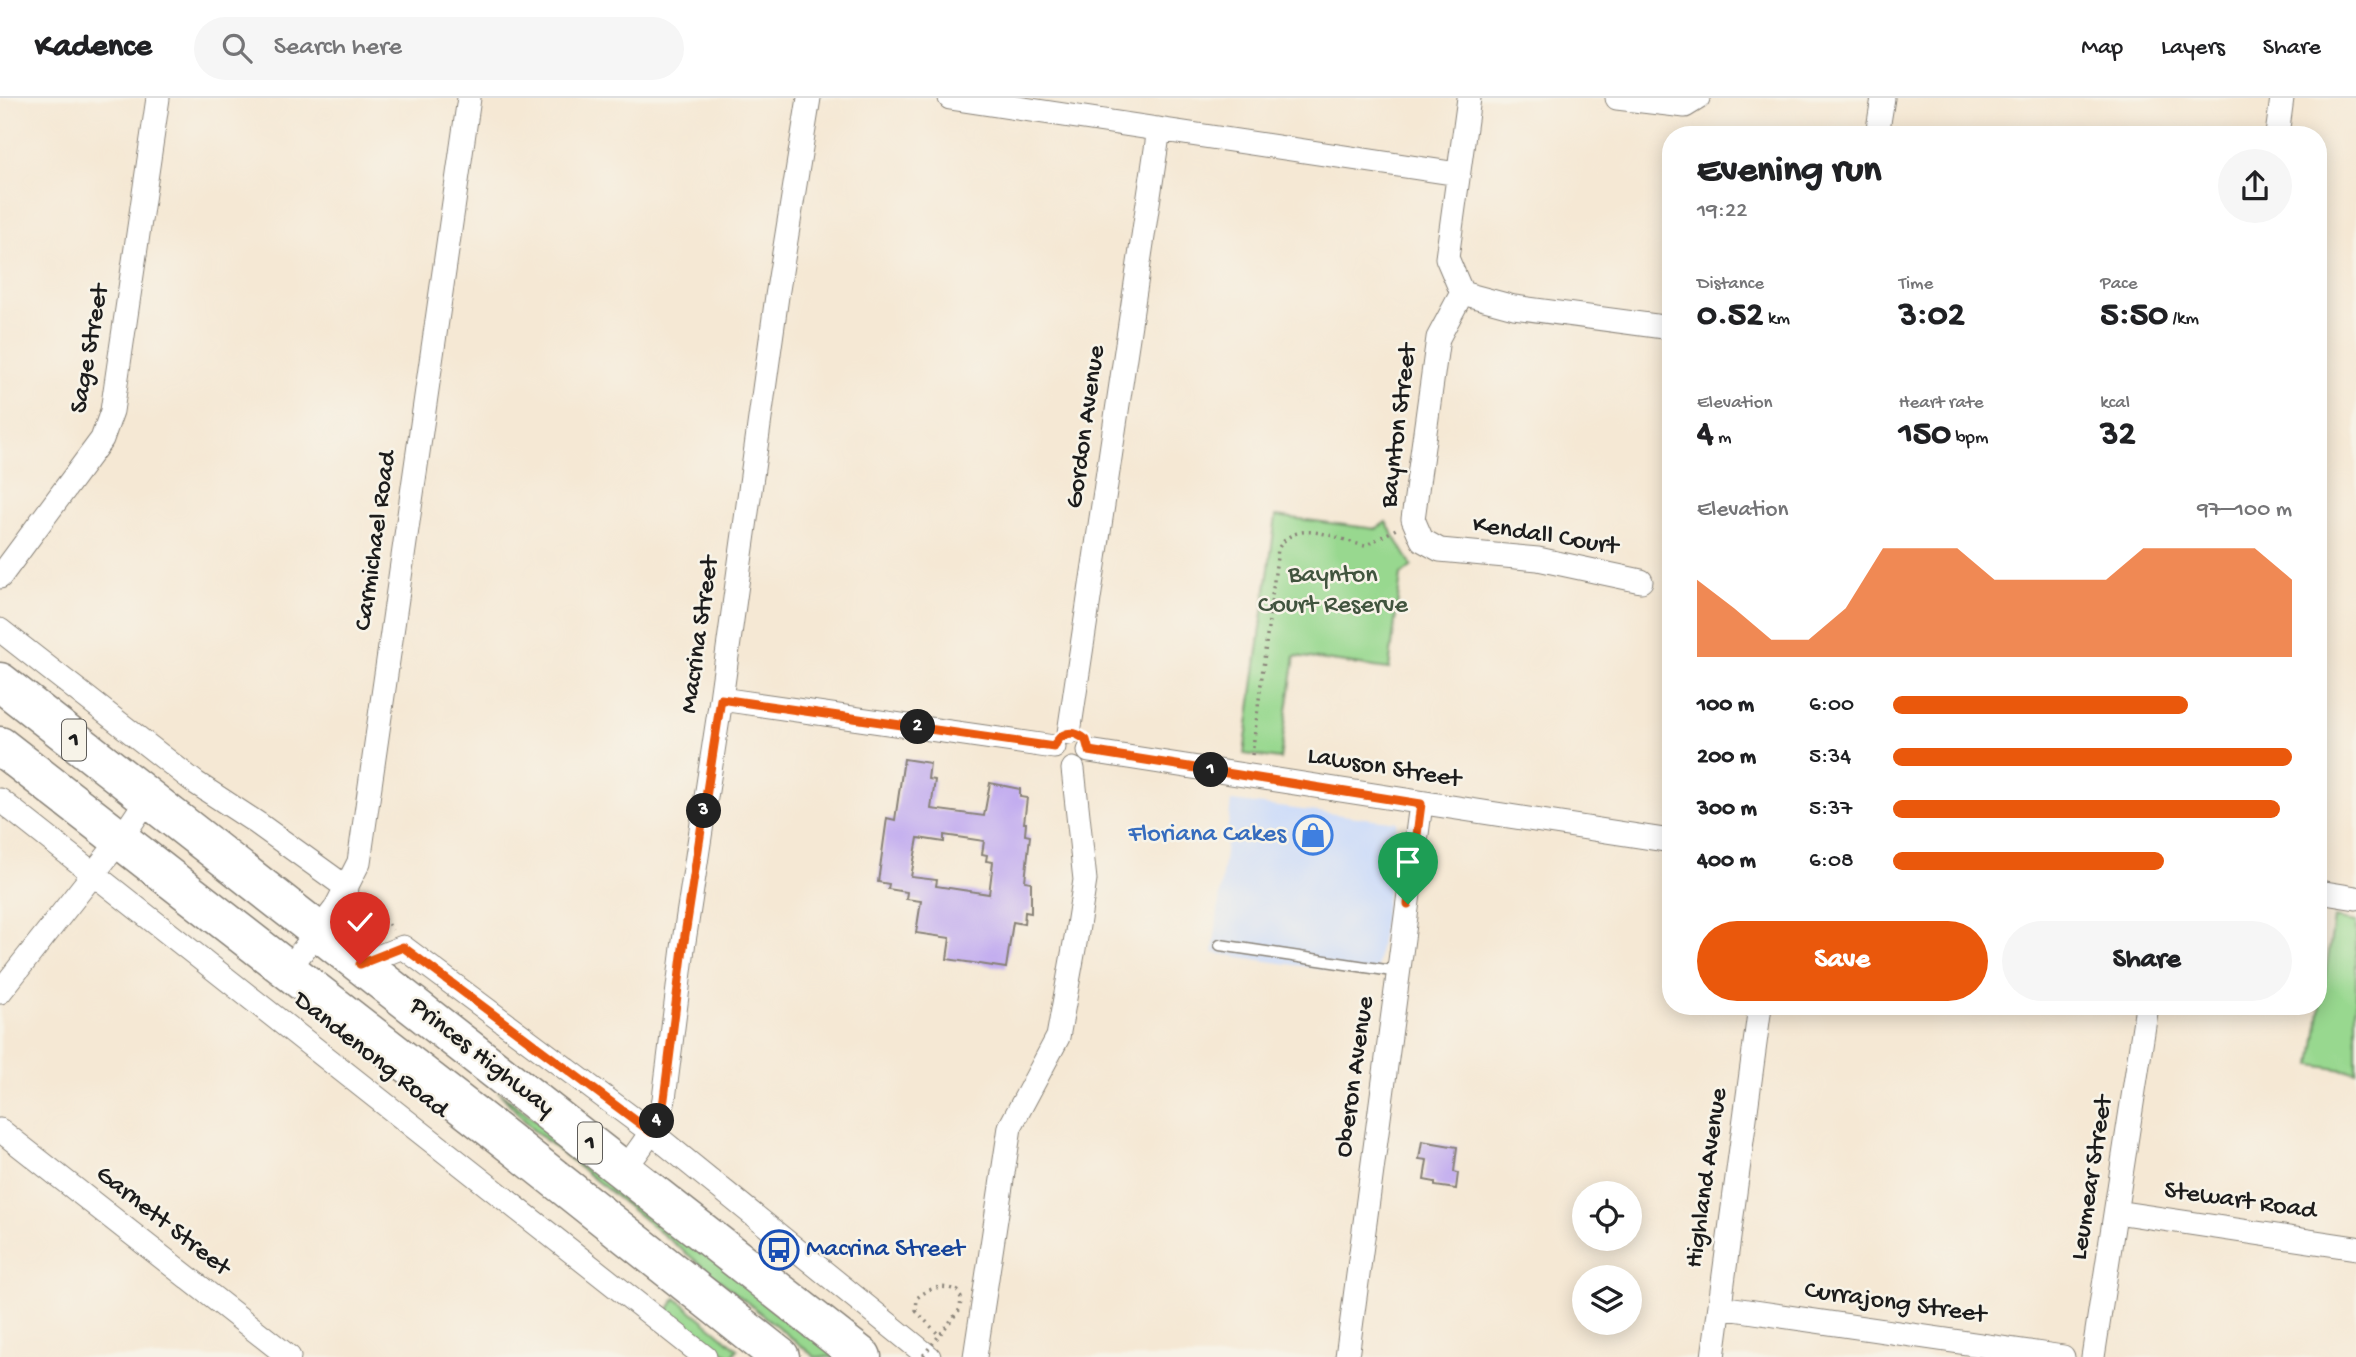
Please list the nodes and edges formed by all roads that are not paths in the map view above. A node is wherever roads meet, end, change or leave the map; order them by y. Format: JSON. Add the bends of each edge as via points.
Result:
{"nodes":[{"id":1,"x":158,"y":98,"type":"edge"},
{"id":2,"x":469,"y":98,"type":"edge"},
{"id":3,"x":808,"y":98,"type":"edge"},
{"id":4,"x":950,"y":98,"type":"edge"},
{"id":5,"x":1469,"y":98,"type":"edge"},
{"id":6,"x":1616,"y":98,"type":"edge"},
{"id":7,"x":1698,"y":98,"type":"edge"},
{"id":8,"x":1883,"y":98,"type":"edge"},
{"id":9,"x":2282,"y":98,"type":"edge"},
{"id":10,"x":1878,"y":126,"type":"edge"},
{"id":11,"x":2278,"y":126,"type":"edge"},
{"id":12,"x":1159,"y":129,"type":"junction"},
{"id":13,"x":1458,"y":174,"type":"junction"},
{"id":14,"x":1462,"y":293,"type":"junction"},
{"id":15,"x":1662,"y":327,"type":"edge"},
{"id":16,"x":1440,"y":550,"type":"joint"},
{"id":17,"x":0,"y":577,"type":"edge"},
{"id":18,"x":1641,"y":581,"type":"dead end"},
{"id":19,"x":0,"y":630,"type":"edge"},
{"id":20,"x":0,"y":682,"type":"edge"},
{"id":21,"x":721,"y":699,"type":"junction"},
{"id":22,"x":1061,"y":740,"type":"junction"},
{"id":23,"x":0,"y":746,"type":"edge"},
{"id":24,"x":1089,"y":751,"type":"junction"},
{"id":25,"x":1073,"y":769,"type":"junction"},
{"id":26,"x":148,"y":798,"type":"junction"},
{"id":27,"x":0,"y":800,"type":"edge"},
{"id":28,"x":1421,"y":804,"type":"junction"},
{"id":29,"x":120,"y":840,"type":"junction"},
{"id":30,"x":1662,"y":840,"type":"edge"},
{"id":31,"x":94,"y":873,"type":"junction"},
{"id":32,"x":347,"y":888,"type":"junction"},
{"id":33,"x":2327,"y":893,"type":"edge"},
{"id":34,"x":2356,"y":898,"type":"edge"},
{"id":35,"x":318,"y":930,"type":"junction"},
{"id":36,"x":1220,"y":945,"type":"dead end"},
{"id":37,"x":360,"y":964,"type":"junction"},
{"id":38,"x":286,"y":971,"type":"junction"},
{"id":39,"x":1399,"y":972,"type":"junction"},
{"id":40,"x":0,"y":992,"type":"edge"},
{"id":41,"x":1759,"y":1015,"type":"edge"},
{"id":42,"x":2146,"y":1015,"type":"edge"},
{"id":43,"x":0,"y":1130,"type":"edge"},
{"id":44,"x":651,"y":1132,"type":"junction"},
{"id":45,"x":624,"y":1170,"type":"junction"},
{"id":46,"x":2116,"y":1212,"type":"junction"},
{"id":47,"x":2356,"y":1248,"type":"edge"},
{"id":48,"x":1720,"y":1307,"type":"junction"},
{"id":49,"x":937,"y":1349,"type":"edge"},
{"id":50,"x":289,"y":1357,"type":"edge"},
{"id":51,"x":705,"y":1357,"type":"edge"},
{"id":52,"x":779,"y":1357,"type":"edge"},
{"id":53,"x":862,"y":1357,"type":"edge"},
{"id":54,"x":975,"y":1357,"type":"edge"},
{"id":55,"x":1348,"y":1357,"type":"edge"},
{"id":56,"x":1713,"y":1357,"type":"edge"},
{"id":57,"x":2063,"y":1357,"type":"edge"},
{"id":58,"x":2094,"y":1357,"type":"edge"}],
"edges":[{"from":1,"to":17,"type":"street","name":"Sage Street","via":[[112,411],[102,439]]},
{"from":2,"to":32,"type":"street","name":"Carmichael Road","via":[[361,853]]},
{"from":3,"to":21,"type":"street","name":"Macrina Street"},
{"from":4,"to":12,"type":"street"},
{"from":5,"to":13,"type":"street"},
{"from":6,"to":7,"type":"street","via":[[1685,106]]},
{"from":8,"to":10,"type":"street"},
{"from":9,"to":11,"type":"street"},
{"from":12,"to":13,"type":"street"},
{"from":12,"to":22,"type":"street","name":"Gordon Avenue"},
{"from":13,"to":14,"type":"street","via":[[1447,258]]},
{"from":14,"to":15,"type":"street","via":[[1514,307]]},
{"from":14,"to":16,"type":"street","name":"Baynton Street","via":[[1438,338],[1413,519],[1422,540]]},
{"from":16,"to":18,"type":"street","name":"Kendall Court","via":[[1538,559]]},
{"from":19,"to":32,"type":"street","via":[[196,783]]},
{"from":20,"to":26,"type":"highway","name":"Princes Highway","number":"1"},
{"from":21,"to":22,"type":"street"},
{"from":21,"to":44,"type":"street","name":"Macrina Street","via":[[664,1099]]},
{"from":22,"to":24,"type":"street","via":[[1075,733],[1086,740]]},
{"from":22,"to":25,"type":"street","via":[[1054,755],[1064,767]]},
{"from":23,"to":29,"type":"highway","name":"Princes Highway","number":"1"},
{"from":24,"to":25,"type":"street","via":[[1086,761]]},
{"from":24,"to":28,"type":"street","name":"Lawson Street"},
{"from":25,"to":54,"type":"street","via":[[1085,880],[1077,932],[1058,1037],[1010,1127]]},
{"from":26,"to":29,"type":"street"},
{"from":26,"to":35,"type":"highway","name":"Princes Highway","number":"1"},
{"from":27,"to":31,"type":"street","name":"Dandenong Road"},
{"from":28,"to":30,"type":"street","name":"Lawson Street"},
{"from":28,"to":39,"type":"street","name":"Oberon Avenue"},
{"from":29,"to":31,"type":"street"},
{"from":29,"to":38,"type":"highway","name":"Princes Highway","number":"1"},
{"from":31,"to":40,"type":"street"},
{"from":31,"to":51,"type":"street","name":"Dandenong Road"},
{"from":32,"to":35,"type":"street","name":"Carmichael Road"},
{"from":33,"to":34,"type":"street"},
{"from":35,"to":37,"type":"highway","name":"Princes Highway","number":"1"},
{"from":35,"to":38,"type":"street","name":"Carmichael Road"},
{"from":36,"to":39,"type":"lane"},
{"from":37,"to":44,"type":"street","via":[[403,947]]},
{"from":37,"to":45,"type":"highway","name":"Princes Highway","number":"1"},
{"from":38,"to":52,"type":"highway","name":"Princes Highway","number":"1"},
{"from":39,"to":55,"type":"street","name":"Oberon Avenue"},
{"from":41,"to":48,"type":"street","name":"Highland Avenue"},
{"from":42,"to":46,"type":"street","name":"Leumear Street"},
{"from":43,"to":50,"type":"street","name":"Garnett Street"},
{"from":44,"to":45,"type":"street","name":"Macrina Street"},
{"from":44,"to":49,"type":"street"},
{"from":45,"to":53,"type":"highway","name":"Princes Highway","number":"1"},
{"from":46,"to":47,"type":"street","name":"Stewart Road"},
{"from":46,"to":58,"type":"street","name":"Leumear Street"},
{"from":48,"to":56,"type":"street","name":"Highland Avenue"},
{"from":48,"to":57,"type":"street","name":"Currajong Street"}]}
